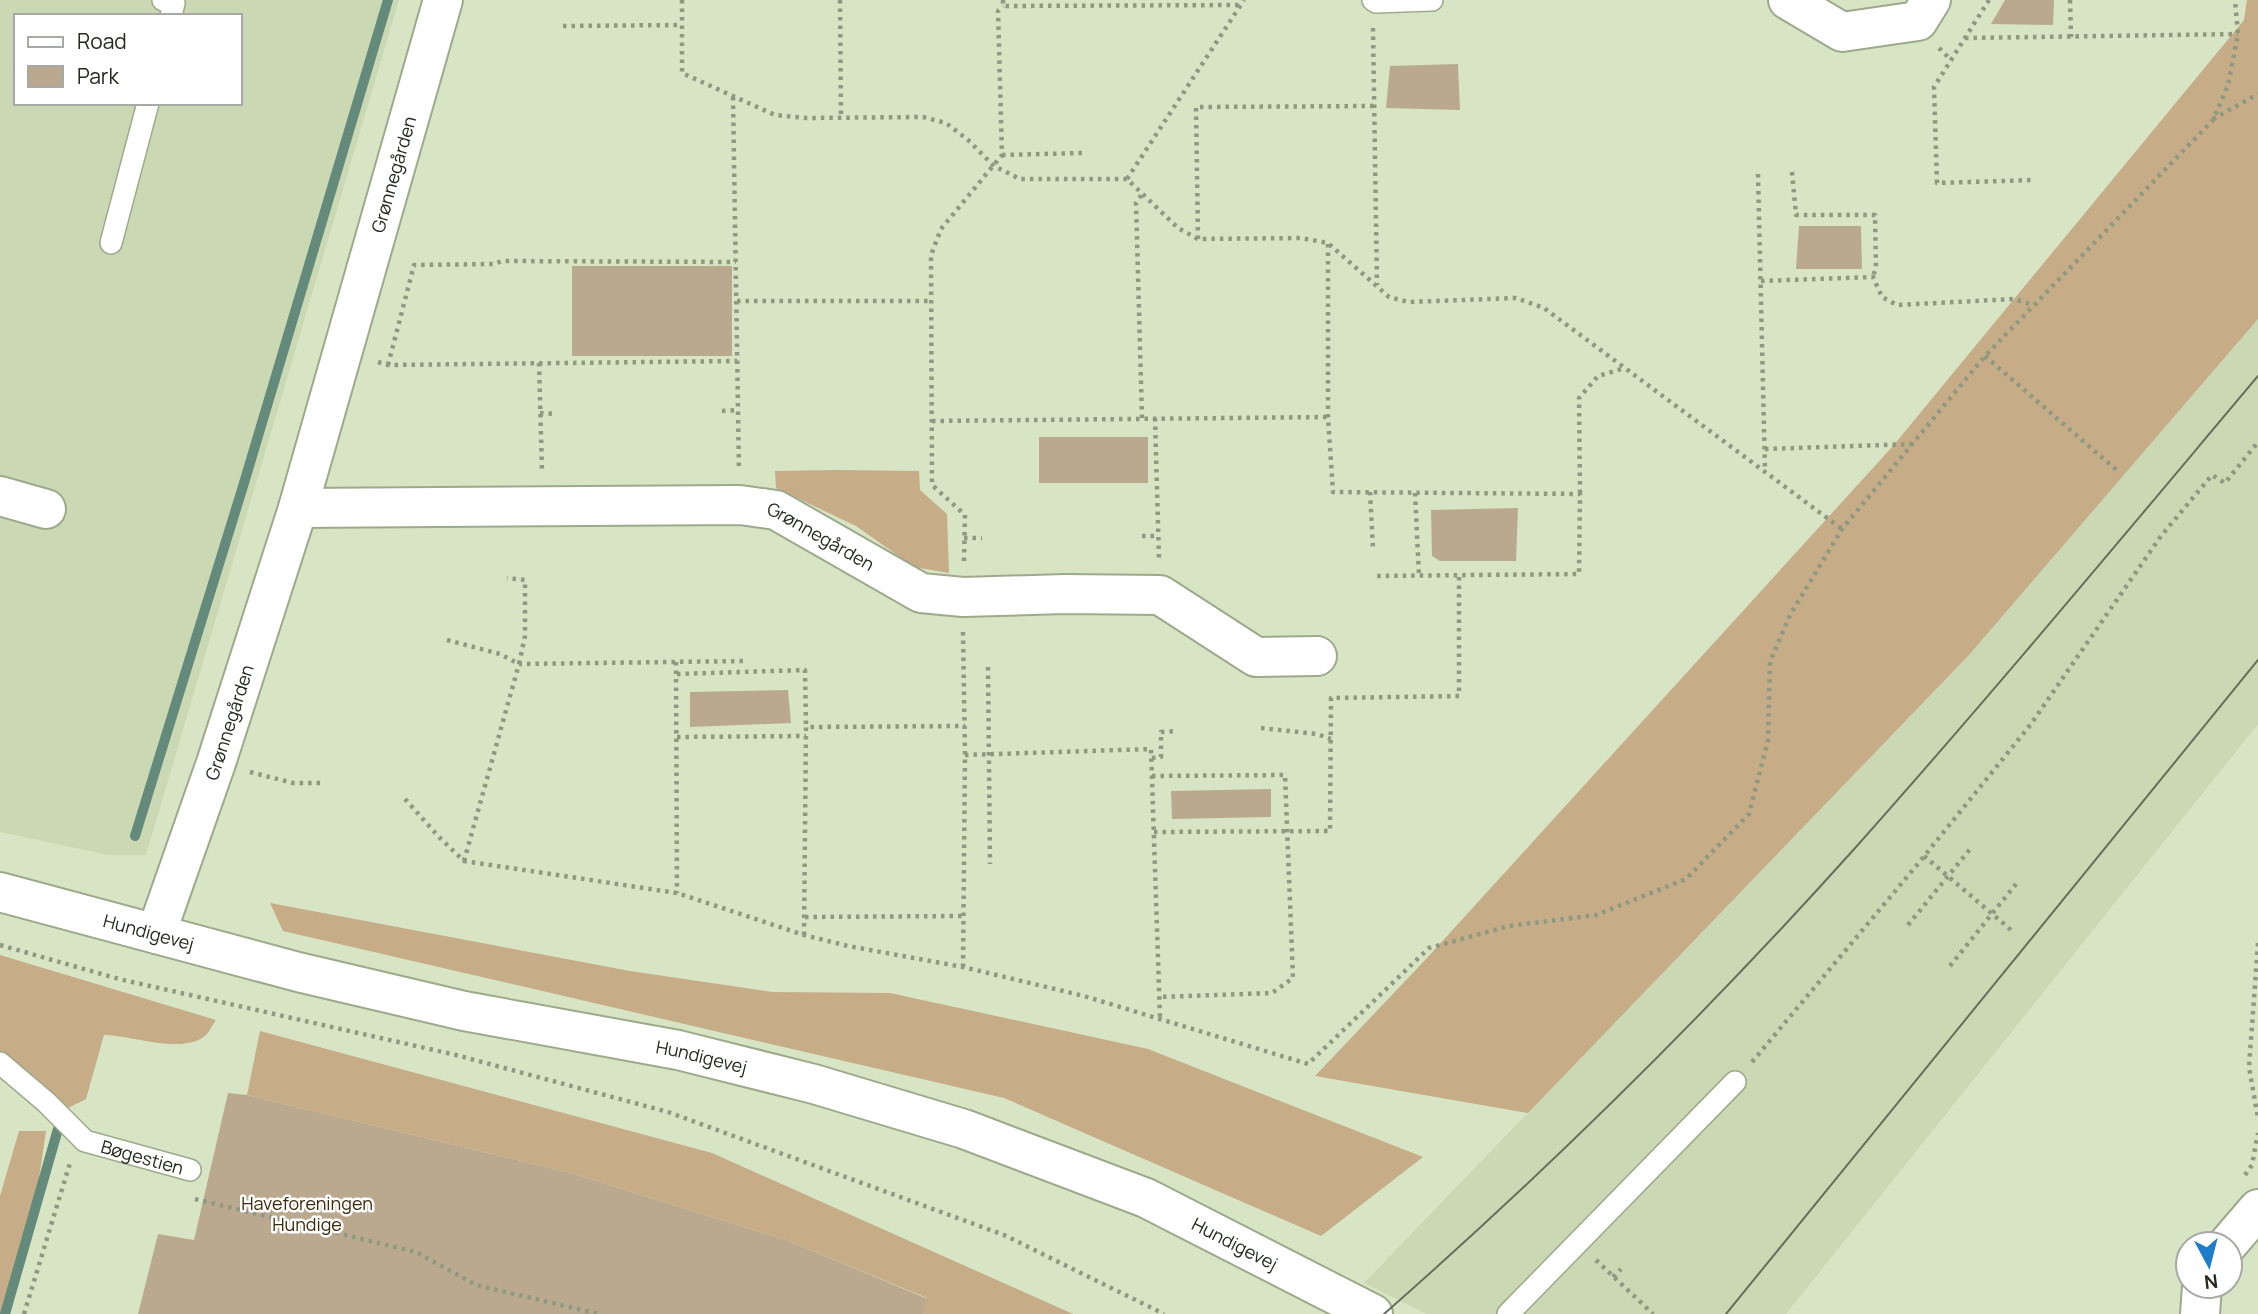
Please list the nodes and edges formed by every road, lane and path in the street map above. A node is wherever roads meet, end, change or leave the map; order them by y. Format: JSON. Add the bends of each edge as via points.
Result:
{"nodes":[{"id":1,"x":163,"y":0,"type":"edge"},
{"id":2,"x":443,"y":0,"type":"edge"},
{"id":3,"x":682,"y":0,"type":"edge"},
{"id":4,"x":840,"y":0,"type":"edge"},
{"id":5,"x":1432,"y":0,"type":"edge"},
{"id":6,"x":1788,"y":0,"type":"edge"},
{"id":7,"x":1931,"y":0,"type":"edge"},
{"id":8,"x":1989,"y":0,"type":"edge"},
{"id":9,"x":2070,"y":0,"type":"edge"},
{"id":10,"x":2235,"y":0,"type":"edge"},
{"id":11,"x":1374,"y":1,"type":"edge"},
{"id":12,"x":1003,"y":3,"type":"edge"},
{"id":13,"x":1079,"y":3,"type":"edge"},
{"id":14,"x":1242,"y":3,"type":"edge"},
{"id":15,"x":171,"y":14,"type":"edge"},
{"id":16,"x":682,"y":25,"type":"junction"},
{"id":17,"x":563,"y":26,"type":"dead end"},
{"id":18,"x":2238,"y":34,"type":"junction"},
{"id":19,"x":2071,"y":37,"type":"junction"},
{"id":20,"x":1965,"y":38,"type":"junction"},
{"id":21,"x":2258,"y":94,"type":"edge"},
{"id":22,"x":733,"y":97,"type":"junction"},
{"id":23,"x":147,"y":105,"type":"edge"},
{"id":24,"x":1374,"y":106,"type":"junction"},
{"id":25,"x":841,"y":118,"type":"junction"},
{"id":26,"x":2213,"y":120,"type":"junction"},
{"id":27,"x":1083,"y":153,"type":"dead end"},
{"id":28,"x":1002,"y":155,"type":"junction"},
{"id":29,"x":994,"y":166,"type":"junction"},
{"id":30,"x":1792,"y":172,"type":"dead end"},
{"id":31,"x":1758,"y":174,"type":"dead end"},
{"id":32,"x":1127,"y":180,"type":"junction"},
{"id":33,"x":2034,"y":180,"type":"dead end"},
{"id":34,"x":1142,"y":194,"type":"junction"},
{"id":35,"x":1198,"y":239,"type":"junction"},
{"id":36,"x":111,"y":243,"type":"dead end"},
{"id":37,"x":1328,"y":243,"type":"junction"},
{"id":38,"x":736,"y":262,"type":"junction"},
{"id":39,"x":1873,"y":277,"type":"junction"},
{"id":40,"x":1761,"y":281,"type":"junction"},
{"id":41,"x":1377,"y":286,"type":"junction"},
{"id":42,"x":736,"y":301,"type":"junction"},
{"id":43,"x":932,"y":301,"type":"dead end"},
{"id":44,"x":2033,"y":305,"type":"junction"},
{"id":45,"x":343,"y":351,"type":"junction"},
{"id":46,"x":1986,"y":356,"type":"junction"},
{"id":47,"x":737,"y":361,"type":"junction"},
{"id":48,"x":539,"y":363,"type":"junction"},
{"id":49,"x":388,"y":365,"type":"junction"},
{"id":50,"x":1626,"y":368,"type":"junction"},
{"id":51,"x":738,"y":410,"type":"junction"},
{"id":52,"x":722,"y":411,"type":"dead end"},
{"id":53,"x":540,"y":413,"type":"junction"},
{"id":54,"x":554,"y":414,"type":"dead end"},
{"id":55,"x":1328,"y":417,"type":"junction"},
{"id":56,"x":1142,"y":418,"type":"junction"},
{"id":57,"x":1155,"y":418,"type":"junction"},
{"id":58,"x":932,"y":421,"type":"dead end"},
{"id":59,"x":2258,"y":442,"type":"edge"},
{"id":60,"x":1913,"y":444,"type":"junction"},
{"id":61,"x":1765,"y":449,"type":"junction"},
{"id":62,"x":1765,"y":472,"type":"junction"},
{"id":63,"x":2120,"y":473,"type":"dead end"},
{"id":64,"x":1370,"y":492,"type":"junction"},
{"id":65,"x":1415,"y":492,"type":"junction"},
{"id":66,"x":1580,"y":494,"type":"junction"},
{"id":67,"x":0,"y":496,"type":"edge"},
{"id":68,"x":740,"y":505,"type":"junction"},
{"id":69,"x":298,"y":508,"type":"junction"},
{"id":70,"x":543,"y":508,"type":"junction"},
{"id":71,"x":46,"y":509,"type":"dead end"},
{"id":72,"x":1842,"y":530,"type":"junction"},
{"id":73,"x":1142,"y":536,"type":"dead end"},
{"id":74,"x":1158,"y":536,"type":"junction"},
{"id":75,"x":964,"y":538,"type":"dead end"},
{"id":76,"x":982,"y":538,"type":"dead end"},
{"id":77,"x":1373,"y":548,"type":"dead end"},
{"id":78,"x":1459,"y":575,"type":"junction"},
{"id":79,"x":1374,"y":576,"type":"dead end"},
{"id":80,"x":1419,"y":576,"type":"junction"},
{"id":81,"x":506,"y":579,"type":"dead end"},
{"id":82,"x":1160,"y":595,"type":"junction"},
{"id":83,"x":447,"y":640,"type":"dead end"},
{"id":84,"x":1317,"y":656,"type":"dead end"},
{"id":85,"x":746,"y":661,"type":"dead end"},
{"id":86,"x":676,"y":662,"type":"junction"},
{"id":87,"x":519,"y":664,"type":"junction"},
{"id":88,"x":988,"y":667,"type":"dead end"},
{"id":89,"x":677,"y":674,"type":"junction"},
{"id":90,"x":806,"y":726,"type":"junction"},
{"id":91,"x":965,"y":726,"type":"dead end"},
{"id":92,"x":1261,"y":728,"type":"dead end"},
{"id":93,"x":1178,"y":731,"type":"dead end"},
{"id":94,"x":677,"y":737,"type":"junction"},
{"id":95,"x":806,"y":737,"type":"junction"},
{"id":96,"x":1331,"y":739,"type":"junction"},
{"id":97,"x":989,"y":754,"type":"junction"},
{"id":98,"x":965,"y":755,"type":"dead end"},
{"id":99,"x":1152,"y":758,"type":"junction"},
{"id":100,"x":216,"y":763,"type":"junction"},
{"id":101,"x":1152,"y":776,"type":"junction"},
{"id":102,"x":324,"y":783,"type":"dead end"},
{"id":103,"x":405,"y":799,"type":"dead end"},
{"id":104,"x":1287,"y":831,"type":"junction"},
{"id":105,"x":1154,"y":832,"type":"junction"},
{"id":106,"x":1971,"y":848,"type":"dead end"},
{"id":107,"x":1924,"y":856,"type":"junction"},
{"id":108,"x":464,"y":861,"type":"junction"},
{"id":109,"x":990,"y":864,"type":"dead end"},
{"id":110,"x":1947,"y":876,"type":"junction"},
{"id":111,"x":2016,"y":884,"type":"dead end"},
{"id":112,"x":0,"y":892,"type":"edge"},
{"id":113,"x":677,"y":893,"type":"junction"},
{"id":114,"x":1992,"y":914,"type":"junction"},
{"id":115,"x":963,"y":916,"type":"dead end"},
{"id":116,"x":805,"y":918,"type":"junction"},
{"id":117,"x":1908,"y":925,"type":"dead end"},
{"id":118,"x":2011,"y":930,"type":"dead end"},
{"id":119,"x":156,"y":934,"type":"junction"},
{"id":120,"x":804,"y":934,"type":"junction"},
{"id":121,"x":2258,"y":943,"type":"edge"},
{"id":122,"x":0,"y":945,"type":"edge"},
{"id":123,"x":1950,"y":967,"type":"dead end"},
{"id":124,"x":1159,"y":997,"type":"junction"},
{"id":125,"x":1160,"y":1018,"type":"junction"},
{"id":126,"x":0,"y":1063,"type":"edge"},
{"id":127,"x":1735,"y":1082,"type":"joint"},
{"id":128,"x":2258,"y":1118,"type":"edge"},
{"id":129,"x":79,"y":1135,"type":"junction"},
{"id":130,"x":190,"y":1170,"type":"joint"},
{"id":131,"x":2258,"y":1209,"type":"edge"},
{"id":132,"x":2240,"y":1230,"type":"edge"},
{"id":133,"x":1578,"y":1243,"type":"junction"},
{"id":134,"x":1621,"y":1269,"type":"dead end"},
{"id":135,"x":1613,"y":1277,"type":"junction"},
{"id":136,"x":24,"y":1314,"type":"edge"},
{"id":137,"x":599,"y":1314,"type":"edge"},
{"id":138,"x":1164,"y":1314,"type":"edge"},
{"id":139,"x":1373,"y":1314,"type":"edge"},
{"id":140,"x":1508,"y":1314,"type":"edge"},
{"id":141,"x":1653,"y":1314,"type":"edge"}],
"edges":[{"from":1,"to":15,"type":"lane","via":[[174,3]]},
{"from":2,"to":45,"type":"street","name":"Grønnegården"},
{"from":3,"to":16,"type":"path"},
{"from":4,"to":25,"type":"path"},
{"from":5,"to":11,"type":"lane"},
{"from":6,"to":7,"type":"street","via":[[1842,32],[1918,21]]},
{"from":8,"to":20,"type":"path"},
{"from":9,"to":19,"type":"path"},
{"from":10,"to":18,"type":"path"},
{"from":11,"to":24,"type":"path"},
{"from":12,"to":13,"type":"path"},
{"from":12,"to":28,"type":"path","via":[[998,11]]},
{"from":13,"to":14,"type":"path"},
{"from":14,"to":32,"type":"path"},
{"from":16,"to":17,"type":"path"},
{"from":16,"to":22,"type":"path","via":[[682,73]]},
{"from":18,"to":19,"type":"path"},
{"from":18,"to":26,"type":"path","via":[[2228,85]]},
{"from":19,"to":20,"type":"path"},
{"from":20,"to":33,"type":"path","via":[[1934,88],[1937,183]]},
{"from":21,"to":26,"type":"path"},
{"from":22,"to":25,"type":"path","via":[[775,115]]},
{"from":22,"to":38,"type":"path"},
{"from":23,"to":36,"type":"lane"},
{"from":24,"to":35,"type":"path","via":[[1196,107]]},
{"from":24,"to":41,"type":"path"},
{"from":25,"to":29,"type":"path","via":[[923,117],[946,123]]},
{"from":26,"to":44,"type":"path"},
{"from":27,"to":28,"type":"path"},
{"from":28,"to":29,"type":"path"},
{"from":29,"to":32,"type":"path","via":[[1020,179]]},
{"from":30,"to":39,"type":"path","via":[[1796,215],[1875,215]]},
{"from":31,"to":40,"type":"path"},
{"from":32,"to":34,"type":"path"},
{"from":34,"to":35,"type":"path","via":[[1178,228]]},
{"from":34,"to":56,"type":"path","via":[[1136,203]]},
{"from":35,"to":37,"type":"path","via":[[1301,238]]},
{"from":37,"to":41,"type":"path"},
{"from":37,"to":55,"type":"path"},
{"from":38,"to":42,"type":"path"},
{"from":38,"to":49,"type":"path","via":[[414,265]]},
{"from":39,"to":40,"type":"path"},
{"from":39,"to":44,"type":"path","via":[[1882,298],[1897,305],[2014,299]]},
{"from":40,"to":61,"type":"path"},
{"from":41,"to":50,"type":"path","via":[[1389,297],[1408,302],[1516,298],[1544,308]]},
{"from":42,"to":43,"type":"path"},
{"from":42,"to":47,"type":"path"},
{"from":44,"to":46,"type":"path"},
{"from":45,"to":49,"type":"path"},
{"from":45,"to":69,"type":"street","name":"Grønnegården"},
{"from":46,"to":60,"type":"path"},
{"from":46,"to":63,"type":"path"},
{"from":47,"to":48,"type":"path"},
{"from":47,"to":51,"type":"path"},
{"from":48,"to":49,"type":"path"},
{"from":48,"to":53,"type":"path"},
{"from":50,"to":62,"type":"path"},
{"from":50,"to":66,"type":"path","via":[[1598,376],[1579,398]]},
{"from":51,"to":52,"type":"path"},
{"from":51,"to":68,"type":"path"},
{"from":53,"to":54,"type":"path"},
{"from":53,"to":70,"type":"path"},
{"from":55,"to":57,"type":"path"},
{"from":55,"to":64,"type":"path","via":[[1333,492]]},
{"from":56,"to":57,"type":"path"},
{"from":56,"to":58,"type":"path"},
{"from":57,"to":74,"type":"path"},
{"from":59,"to":107,"type":"path","via":[[2225,482],[2212,475],[2161,536],[2031,724]]},
{"from":60,"to":61,"type":"path"},
{"from":60,"to":72,"type":"path"},
{"from":61,"to":62,"type":"path"},
{"from":62,"to":72,"type":"path"},
{"from":64,"to":65,"type":"path"},
{"from":64,"to":77,"type":"path"},
{"from":65,"to":66,"type":"path"},
{"from":65,"to":80,"type":"path"},
{"from":66,"to":78,"type":"path","via":[[1579,574]]},
{"from":67,"to":71,"type":"street"},
{"from":68,"to":70,"type":"street","name":"Grønnegården"},
{"from":68,"to":82,"type":"street","name":"Grønnegården","via":[[776,510],[921,593],[963,597]]},
{"from":69,"to":70,"type":"street","name":"Grønnegården"},
{"from":69,"to":100,"type":"street","name":"Grønnegården"},
{"from":72,"to":125,"type":"path","via":[[1790,615],[1770,662],[1769,740],[1749,814],[1686,879],[1596,915],[1509,926],[1429,948],[1308,1064]]},
{"from":73,"to":74,"type":"path"},
{"from":74,"to":82,"type":"path"},
{"from":75,"to":76,"type":"path"},
{"from":78,"to":80,"type":"path"},
{"from":78,"to":96,"type":"path","via":[[1459,696],[1331,698]]},
{"from":79,"to":80,"type":"path"},
{"from":81,"to":87,"type":"path","via":[[525,580],[525,636]]},
{"from":82,"to":84,"type":"street","via":[[1256,657]]},
{"from":83,"to":87,"type":"path"},
{"from":85,"to":86,"type":"path"},
{"from":86,"to":87,"type":"path"},
{"from":86,"to":89,"type":"path"},
{"from":87,"to":108,"type":"path"},
{"from":88,"to":97,"type":"path"},
{"from":89,"to":90,"type":"path","via":[[805,670]]},
{"from":89,"to":94,"type":"path"},
{"from":90,"to":91,"type":"path"},
{"from":90,"to":95,"type":"path"},
{"from":92,"to":96,"type":"path"},
{"from":93,"to":99,"type":"path","via":[[1161,732],[1161,757]]},
{"from":94,"to":95,"type":"path"},
{"from":94,"to":113,"type":"path"},
{"from":95,"to":116,"type":"path"},
{"from":96,"to":104,"type":"path","via":[[1330,831]]},
{"from":97,"to":98,"type":"path"},
{"from":97,"to":99,"type":"path","via":[[1151,749]]},
{"from":97,"to":109,"type":"path"},
{"from":99,"to":101,"type":"path"},
{"from":100,"to":102,"type":"path","via":[[293,783]]},
{"from":100,"to":119,"type":"street","name":"Grønnegården"},
{"from":101,"to":104,"type":"path","via":[[1285,775]]},
{"from":101,"to":105,"type":"path"},
{"from":103,"to":108,"type":"path"},
{"from":104,"to":105,"type":"path"},
{"from":104,"to":124,"type":"path","via":[[1293,978],[1272,993]]},
{"from":105,"to":124,"type":"path"},
{"from":106,"to":110,"type":"path"},
{"from":107,"to":110,"type":"path"},
{"from":107,"to":127,"type":"path"},
{"from":108,"to":113,"type":"path"},
{"from":110,"to":114,"type":"path"},
{"from":110,"to":117,"type":"path"},
{"from":111,"to":114,"type":"path"},
{"from":112,"to":119,"type":"street","name":"Hundigevej"},
{"from":113,"to":120,"type":"path"},
{"from":114,"to":118,"type":"path"},
{"from":114,"to":123,"type":"path"},
{"from":115,"to":116,"type":"path"},
{"from":116,"to":120,"type":"path"},
{"from":119,"to":139,"type":"street","name":"Hundigevej","via":[[464,1011],[678,1050],[964,1129],[1146,1198]]},
{"from":120,"to":125,"type":"path","via":[[963,967]]},
{"from":121,"to":128,"type":"path","via":[[2249,1067]]},
{"from":122,"to":138,"type":"path","via":[[120,979],[456,1055],[668,1112],[1004,1235]]},
{"from":124,"to":125,"type":"path"},
{"from":126,"to":129,"type":"lane","name":"Bøgestien"},
{"from":127,"to":133,"type":"lane"},
{"from":129,"to":130,"type":"lane","name":"Bøgestien","via":[[85,1141]]},
{"from":129,"to":136,"type":"path"},
{"from":130,"to":137,"type":"path","name":"Bøgestien","via":[[183,1196],[416,1252],[476,1285]]},
{"from":131,"to":132,"type":"street"},
{"from":133,"to":135,"type":"path"},
{"from":133,"to":140,"type":"lane"},
{"from":134,"to":135,"type":"path"},
{"from":135,"to":141,"type":"path"}]}
